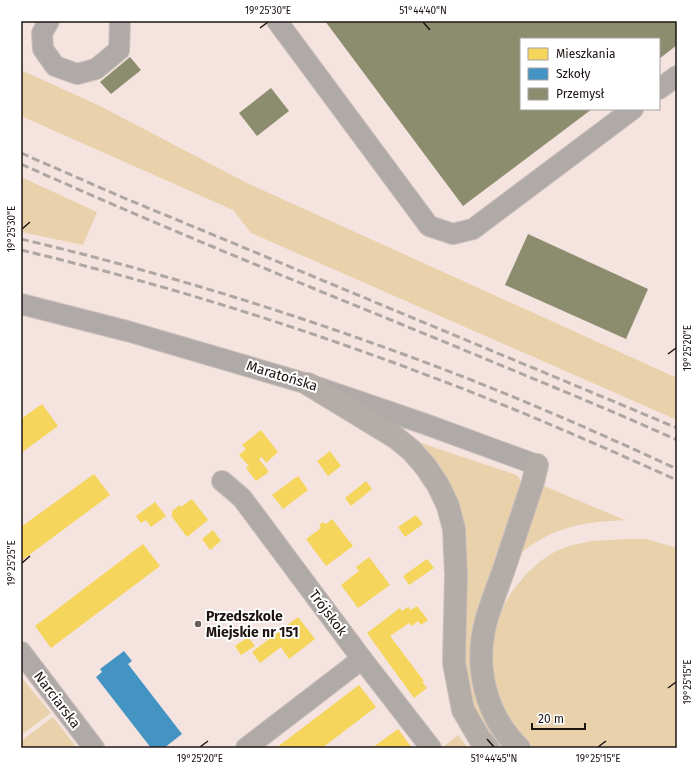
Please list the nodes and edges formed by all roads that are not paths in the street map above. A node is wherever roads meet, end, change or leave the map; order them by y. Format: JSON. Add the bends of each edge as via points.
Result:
{"nodes":[{"id":1,"x":48,"y":21,"type":"edge"},
{"id":2,"x":120,"y":21,"type":"edge"},
{"id":3,"x":276,"y":21,"type":"edge"},
{"id":4,"x":677,"y":76,"type":"edge"},
{"id":5,"x":660,"y":88,"type":"edge"},
{"id":6,"x":632,"y":110,"type":"edge"},
{"id":7,"x":21,"y":304,"type":"edge"},
{"id":8,"x":308,"y":384,"type":"junction"},
{"id":9,"x":537,"y":465,"type":"joint"},
{"id":10,"x":222,"y":481,"type":"dead end"},
{"id":11,"x":22,"y":656,"type":"edge"},
{"id":12,"x":362,"y":659,"type":"junction"},
{"id":13,"x":94,"y":748,"type":"edge"},
{"id":14,"x":246,"y":748,"type":"edge"},
{"id":15,"x":431,"y":748,"type":"edge"},
{"id":16,"x":488,"y":748,"type":"edge"},
{"id":17,"x":519,"y":748,"type":"edge"}],
"edges":[{"from":1,"to":2,"type":"street","via":[[42,33],[43,49],[55,66],[77,74],[96,69],[119,50]]},
{"from":3,"to":6,"type":"street","via":[[429,226],[453,234],[473,229]]},
{"from":4,"to":5,"type":"street"},
{"from":7,"to":8,"type":"street","name":"Maratońska","via":[[126,331]]},
{"from":8,"to":9,"type":"street","name":"Maratońska"},
{"from":8,"to":16,"type":"main road","via":[[395,437],[420,460],[438,485],[448,506],[454,529],[454,663],[457,679],[463,710]]},
{"from":9,"to":17,"type":"main road","via":[[486,622],[481,647],[488,699],[504,731]]},
{"from":10,"to":12,"type":"street","name":"Trójskok","via":[[242,498]]},
{"from":11,"to":13,"type":"street","name":"Narciarska"},
{"from":12,"to":14,"type":"street"},
{"from":12,"to":15,"type":"street","name":"Trójskok"}]}
